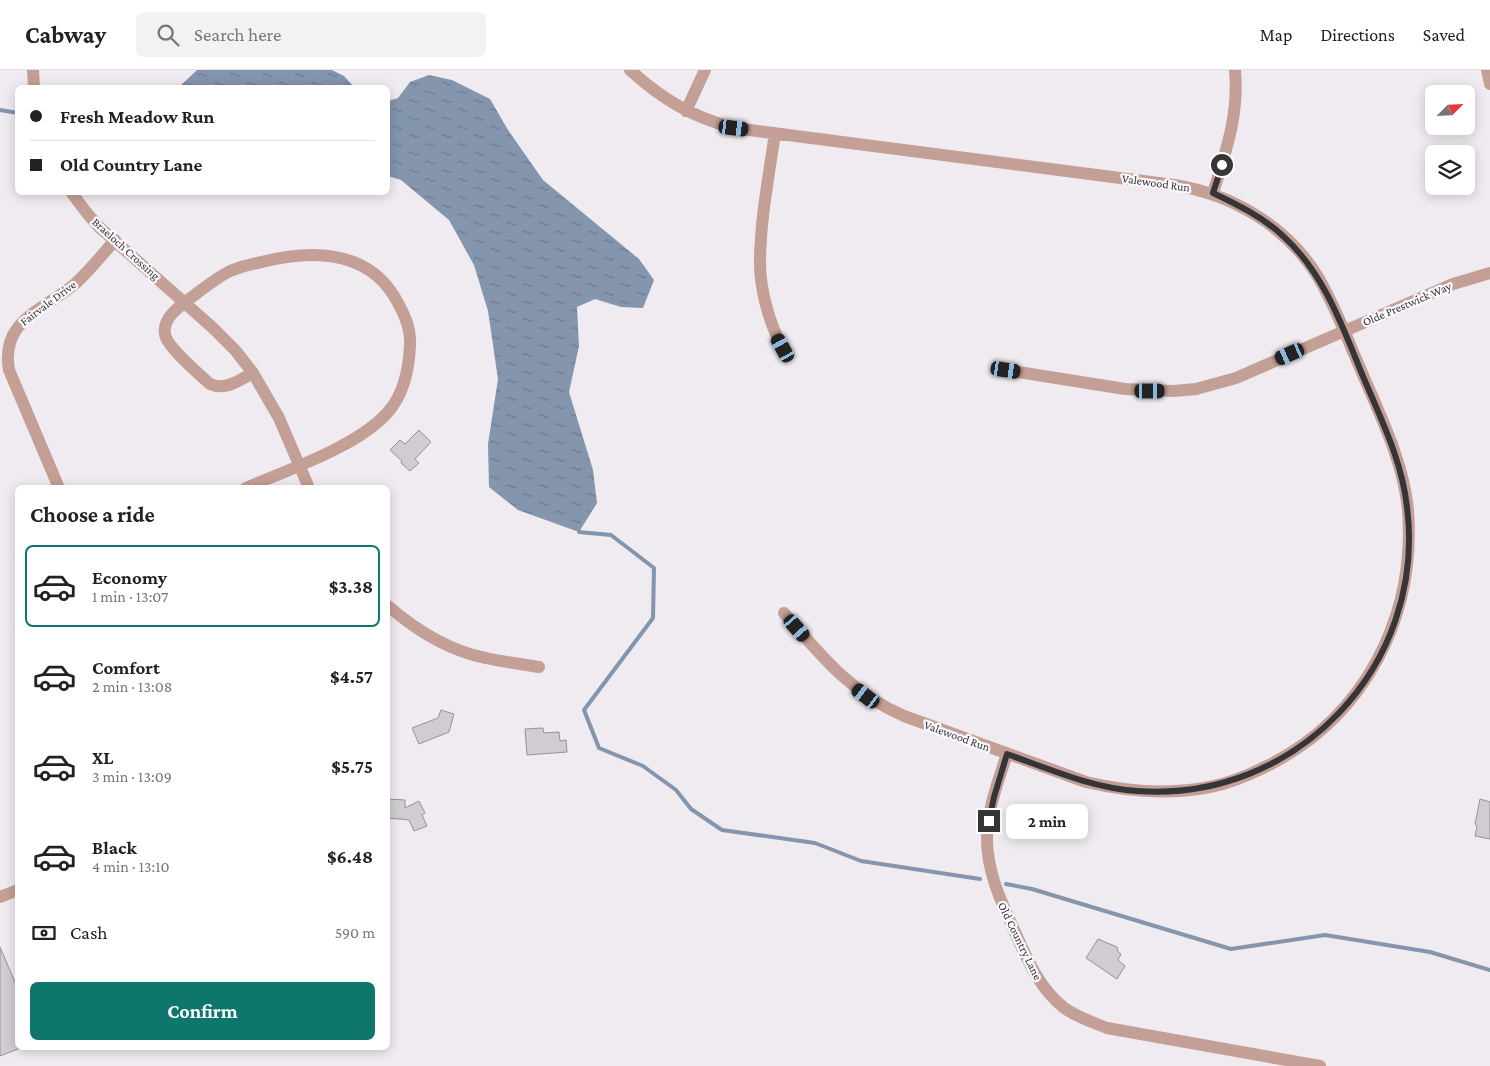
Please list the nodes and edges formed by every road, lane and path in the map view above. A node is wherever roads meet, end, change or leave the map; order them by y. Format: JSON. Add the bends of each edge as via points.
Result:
{"nodes":[{"id":1,"x":33,"y":70,"type":"edge"},
{"id":2,"x":630,"y":70,"type":"edge"},
{"id":3,"x":705,"y":70,"type":"edge"},
{"id":4,"x":1236,"y":70,"type":"edge"},
{"id":5,"x":1487,"y":70,"type":"edge"},
{"id":6,"x":1490,"y":84,"type":"edge"},
{"id":7,"x":34,"y":85,"type":"edge"},
{"id":8,"x":686,"y":111,"type":"junction"},
{"id":9,"x":775,"y":133,"type":"junction"},
{"id":10,"x":1213,"y":193,"type":"junction"},
{"id":11,"x":73,"y":195,"type":"edge"},
{"id":12,"x":115,"y":240,"type":"junction"},
{"id":13,"x":1490,"y":273,"type":"edge"},
{"id":14,"x":185,"y":302,"type":"junction"},
{"id":15,"x":1344,"y":330,"type":"junction"},
{"id":16,"x":783,"y":348,"type":"dead end"},
{"id":17,"x":1006,"y":370,"type":"dead end"},
{"id":18,"x":253,"y":373,"type":"junction"},
{"id":19,"x":299,"y":465,"type":"junction"},
{"id":20,"x":57,"y":485,"type":"edge"},
{"id":21,"x":253,"y":485,"type":"edge"},
{"id":22,"x":308,"y":485,"type":"edge"},
{"id":23,"x":390,"y":608,"type":"edge"},
{"id":24,"x":784,"y":613,"type":"dead end"},
{"id":25,"x":539,"y":667,"type":"dead end"},
{"id":26,"x":1007,"y":754,"type":"junction"},
{"id":27,"x":15,"y":891,"type":"edge"},
{"id":28,"x":0,"y":897,"type":"edge"},
{"id":29,"x":1320,"y":1066,"type":"edge"}],
"edges":[{"from":1,"to":7,"type":"street"},
{"from":2,"to":8,"type":"street","name":"Valewood Run"},
{"from":3,"to":8,"type":"street"},
{"from":4,"to":10,"type":"street","via":[[1232,130]]},
{"from":5,"to":6,"type":"street"},
{"from":8,"to":9,"type":"street","name":"Valewood Run","via":[[734,128]]},
{"from":9,"to":10,"type":"street","name":"Valewood Run","via":[[1174,185]]},
{"from":9,"to":16,"type":"street","via":[[760,265],[771,320]]},
{"from":10,"to":15,"type":"street","name":"Valewood Run","via":[[1263,220],[1295,248],[1317,275]]},
{"from":11,"to":12,"type":"street","name":"Braeloch Crossing"},
{"from":12,"to":14,"type":"street","name":"Braeloch Crossing"},
{"from":12,"to":20,"type":"street","name":"Fairvale Drive","via":[[75,284],[20,324],[8,344],[9,370]]},
{"from":13,"to":15,"type":"street","name":"Olde Prestwick Way","via":[[1453,284]]},
{"from":14,"to":18,"type":"street","name":"Braeloch Crossing"},
{"from":14,"to":18,"type":"street","via":[[166,322],[164,332],[169,344],[216,387],[230,385]]},
{"from":14,"to":19,"type":"street","via":[[217,278],[242,266],[308,254],[345,258],[363,265],[392,293],[407,324],[410,341],[406,377],[399,394],[389,411],[363,434]]},
{"from":15,"to":17,"type":"street","name":"Olde Prestwick Way","via":[[1236,378],[1182,390],[1125,389]]},
{"from":15,"to":26,"type":"street","name":"Valewood Run","via":[[1396,455],[1408,508],[1409,543],[1406,574],[1392,630],[1367,678],[1348,704],[1328,726],[1280,760],[1234,780],[1188,790],[1138,792],[1114,789]]},
{"from":18,"to":19,"type":"street","name":"Braeloch Crossing","via":[[279,418]]},
{"from":19,"to":21,"type":"street"},
{"from":19,"to":22,"type":"street","name":"Braeloch Crossing"},
{"from":23,"to":25,"type":"street","via":[[405,621],[454,648],[484,658]]},
{"from":24,"to":26,"type":"street","name":"Valewood Run","via":[[848,682],[883,707]]},
{"from":26,"to":29,"type":"street","name":"Old Country Lane","via":[[989,821],[988,856],[998,894],[1029,964],[1062,1007],[1107,1028]]},
{"from":27,"to":28,"type":"street"}]}
